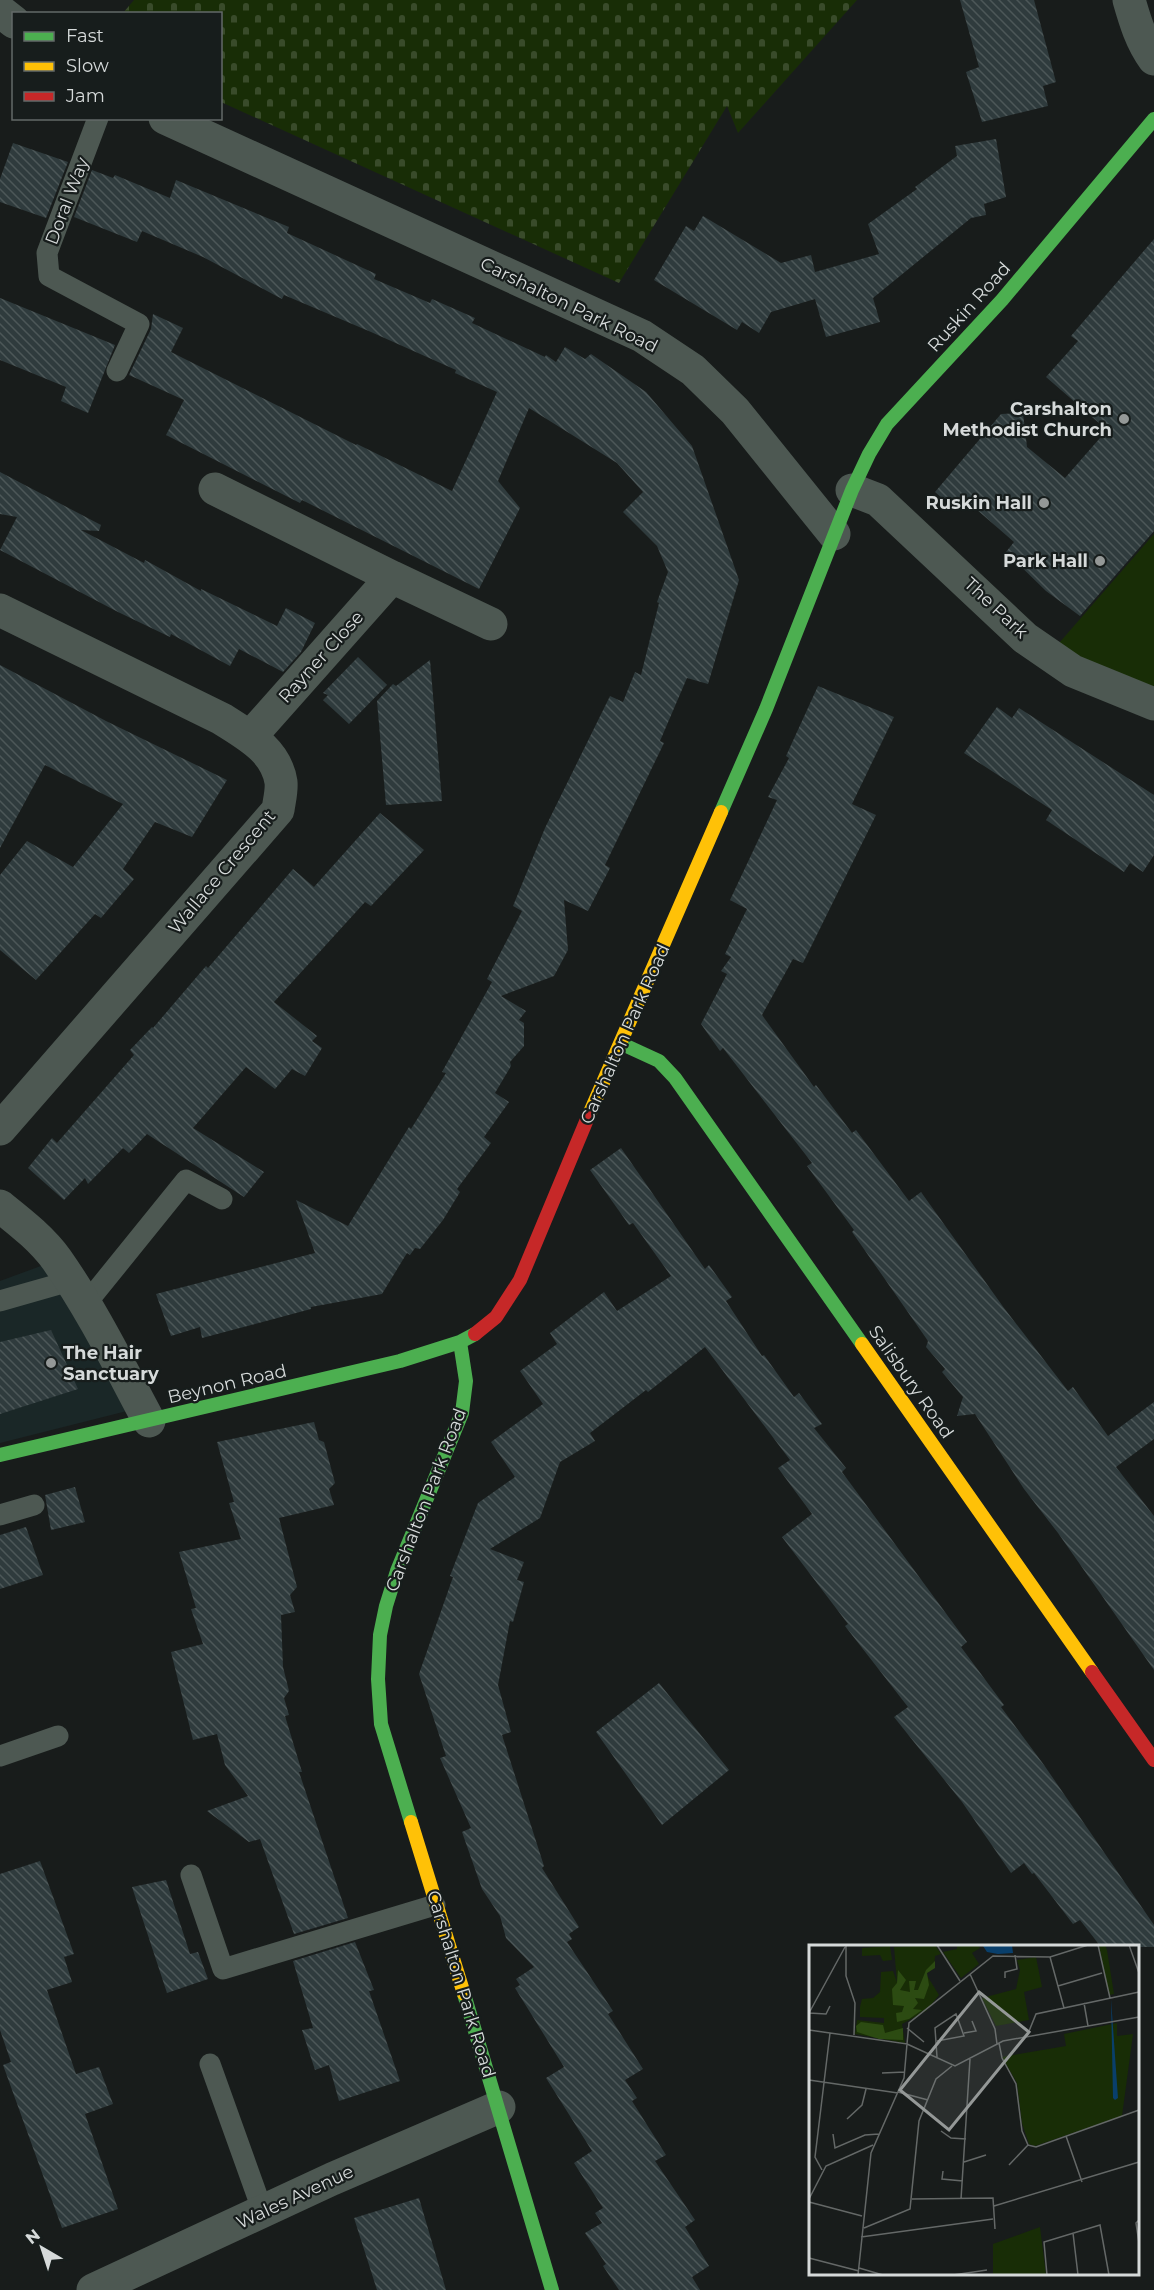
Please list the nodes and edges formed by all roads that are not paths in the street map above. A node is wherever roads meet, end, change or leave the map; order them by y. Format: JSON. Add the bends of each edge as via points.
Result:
{"nodes":[{"id":1,"x":1129,"y":0,"type":"edge"},
{"id":2,"x":0,"y":11,"type":"edge"},
{"id":3,"x":12,"y":20,"type":"edge"},
{"id":4,"x":1154,"y":59,"type":"edge"},
{"id":5,"x":1154,"y":119,"type":"edge"},
{"id":6,"x":97,"y":120,"type":"edge"},
{"id":7,"x":169,"y":120,"type":"edge"},
{"id":8,"x":117,"y":370,"type":"dead end"},
{"id":9,"x":215,"y":489,"type":"dead end"},
{"id":10,"x":852,"y":490,"type":"junction"},
{"id":11,"x":834,"y":534,"type":"junction"},
{"id":12,"x":392,"y":577,"type":"junction"},
{"id":13,"x":0,"y":610,"type":"edge"},
{"id":14,"x":491,"y":624,"type":"dead end"},
{"id":15,"x":1154,"y":704,"type":"edge"},
{"id":16,"x":250,"y":737,"type":"junction"},
{"id":17,"x":622,"y":1044,"type":"junction"},
{"id":18,"x":0,"y":1129,"type":"edge"},
{"id":19,"x":222,"y":1199,"type":"dead end"},
{"id":20,"x":0,"y":1206,"type":"edge"},
{"id":21,"x":77,"y":1293,"type":"junction"},
{"id":22,"x":0,"y":1300,"type":"edge"},
{"id":23,"x":460,"y":1342,"type":"junction"},
{"id":24,"x":149,"y":1421,"type":"junction"},
{"id":25,"x":0,"y":1455,"type":"edge"},
{"id":26,"x":34,"y":1505,"type":"dead end"},
{"id":27,"x":0,"y":1515,"type":"edge"},
{"id":28,"x":58,"y":1736,"type":"dead end"},
{"id":29,"x":0,"y":1756,"type":"edge"},
{"id":30,"x":1154,"y":1760,"type":"edge"},
{"id":31,"x":191,"y":1875,"type":"dead end"},
{"id":32,"x":435,"y":1905,"type":"junction"},
{"id":33,"x":210,"y":2064,"type":"dead end"},
{"id":34,"x":499,"y":2107,"type":"junction"},
{"id":35,"x":263,"y":2212,"type":"junction"},
{"id":36,"x":93,"y":2290,"type":"edge"},
{"id":37,"x":552,"y":2290,"type":"edge"}],
"edges":[{"from":1,"to":4,"type":"street"},
{"from":2,"to":3,"type":"street"},
{"from":5,"to":10,"type":"main road","name":"Ruskin Road","via":[[1010,291],[887,424]]},
{"from":6,"to":8,"type":"lane","name":"Doral Way","via":[[47,253],[49,276],[139,324]]},
{"from":7,"to":11,"type":"street","name":"Carshalton Park Road","via":[[642,336],[693,370],[735,411]]},
{"from":9,"to":12,"type":"street"},
{"from":10,"to":11,"type":"main road","name":"Ruskin Road"},
{"from":10,"to":15,"type":"street","name":"The Park","via":[[878,500],[1025,638],[1073,671]]},
{"from":11,"to":17,"type":"main road","name":"Carshalton Park Road","via":[[766,710]]},
{"from":12,"to":14,"type":"street"},
{"from":12,"to":16,"type":"street","name":"Rayner Close"},
{"from":13,"to":16,"type":"street","name":"Wallace Crescent","via":[[222,719]]},
{"from":16,"to":18,"type":"street","name":"Wallace Crescent","via":[[272,756],[281,783],[278,810]]},
{"from":17,"to":23,"type":"main road","name":"Carshalton Park Road","via":[[520,1280],[496,1317]]},
{"from":17,"to":30,"type":"main road","name":"Salisbury Road","via":[[659,1061],[675,1078]]},
{"from":19,"to":21,"type":"lane","via":[[186,1180]]},
{"from":20,"to":21,"type":"street","via":[[56,1258]]},
{"from":21,"to":22,"type":"lane"},
{"from":21,"to":24,"type":"street"},
{"from":23,"to":24,"type":"main road","name":"Beynon Road","via":[[380,1366]]},
{"from":23,"to":32,"type":"main road","name":"Carshalton Park Road","via":[[466,1378],[464,1404],[386,1605],[377,1689],[381,1724]]},
{"from":24,"to":25,"type":"main road","name":"Beynon Road"},
{"from":26,"to":27,"type":"lane"},
{"from":28,"to":29,"type":"lane"},
{"from":31,"to":32,"type":"lane","via":[[223,1969]]},
{"from":32,"to":34,"type":"main road","name":"Carshalton Park Road"},
{"from":33,"to":35,"type":"lane"},
{"from":34,"to":35,"type":"street","name":"Wales Avenue"},
{"from":34,"to":37,"type":"main road","name":"Carshalton Park Road"},
{"from":35,"to":36,"type":"street","name":"Wales Avenue"}]}
